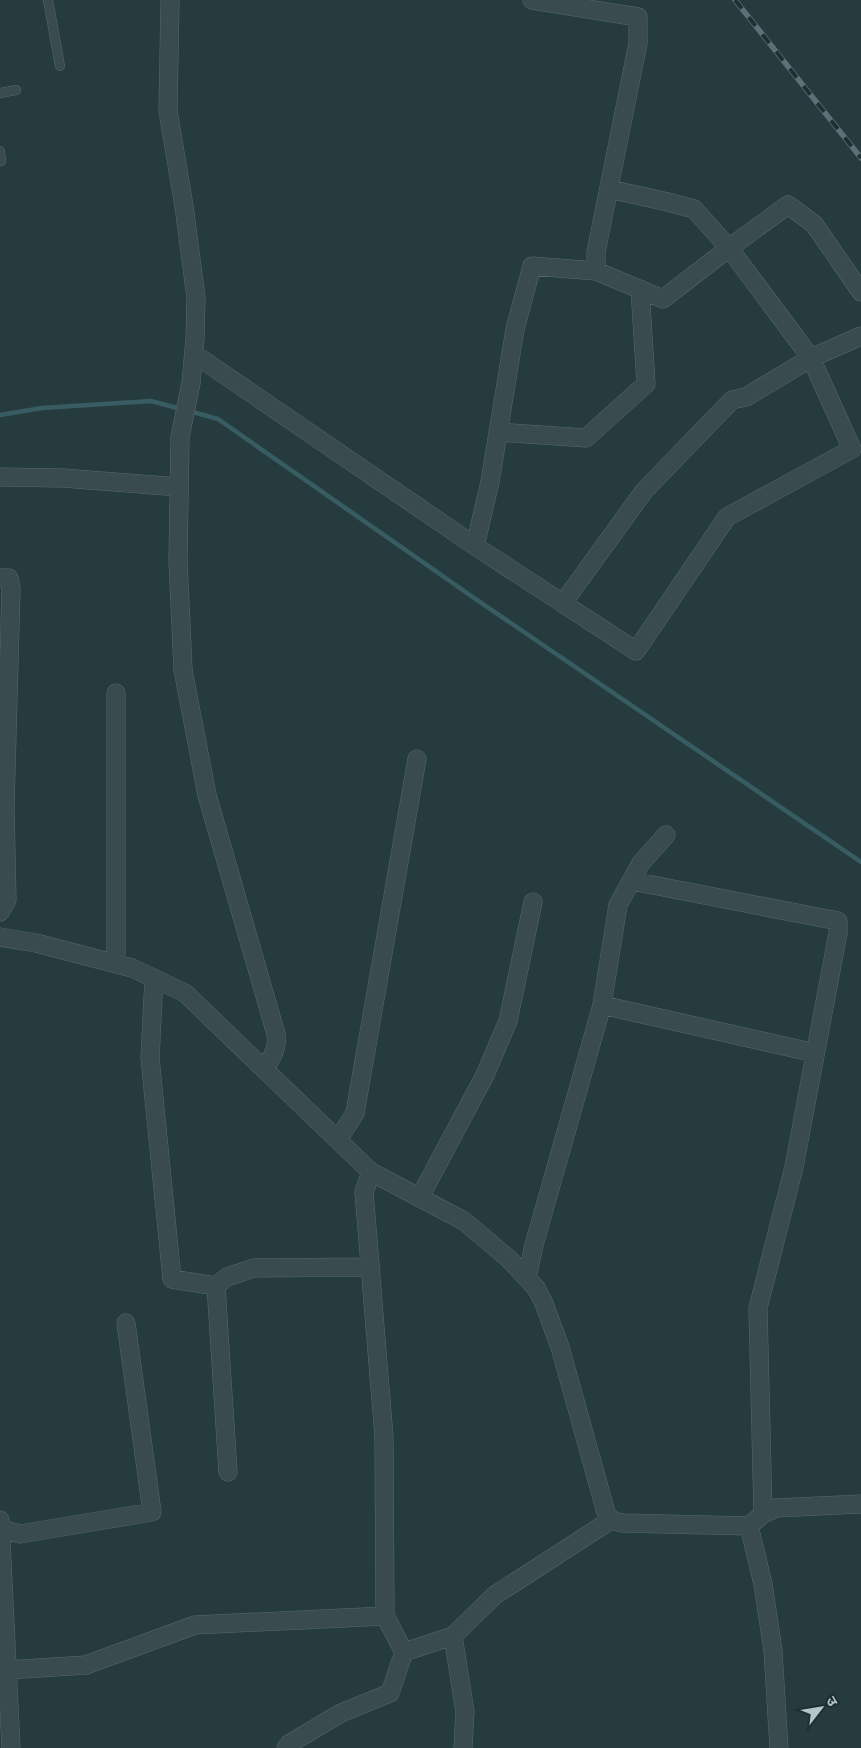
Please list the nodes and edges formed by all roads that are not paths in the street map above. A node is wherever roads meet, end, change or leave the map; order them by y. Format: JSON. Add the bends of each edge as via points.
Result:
{"nodes":[{"id":1,"x":48,"y":0,"type":"edge"},
{"id":2,"x":170,"y":0,"type":"edge"},
{"id":3,"x":532,"y":0,"type":"edge"},
{"id":4,"x":60,"y":66,"type":"dead end"},
{"id":5,"x":16,"y":90,"type":"dead end"},
{"id":6,"x":0,"y":93,"type":"edge"},
{"id":7,"x":609,"y":190,"type":"junction"},
{"id":8,"x":729,"y":248,"type":"junction"},
{"id":9,"x":596,"y":271,"type":"junction"},
{"id":10,"x":640,"y":290,"type":"junction"},
{"id":11,"x":861,"y":292,"type":"edge"},
{"id":12,"x":861,"y":336,"type":"edge"},
{"id":13,"x":194,"y":354,"type":"junction"},
{"id":14,"x":811,"y":358,"type":"junction"},
{"id":15,"x":498,"y":432,"type":"junction"},
{"id":16,"x":0,"y":477,"type":"edge"},
{"id":17,"x":179,"y":487,"type":"junction"},
{"id":18,"x":475,"y":546,"type":"junction"},
{"id":19,"x":0,"y":578,"type":"edge"},
{"id":20,"x":563,"y":603,"type":"junction"},
{"id":21,"x":116,"y":693,"type":"dead end"},
{"id":22,"x":417,"y":759,"type":"dead end"},
{"id":23,"x":666,"y":835,"type":"dead end"},
{"id":24,"x":632,"y":881,"type":"junction"},
{"id":25,"x":532,"y":902,"type":"dead end"},
{"id":26,"x":0,"y":912,"type":"edge"},
{"id":27,"x":0,"y":937,"type":"edge"},
{"id":28,"x":116,"y":964,"type":"junction"},
{"id":29,"x":154,"y":978,"type":"junction"},
{"id":30,"x":602,"y":1005,"type":"junction"},
{"id":31,"x":815,"y":1053,"type":"junction"},
{"id":32,"x":265,"y":1069,"type":"junction"},
{"id":33,"x":338,"y":1140,"type":"junction"},
{"id":34,"x":371,"y":1172,"type":"junction"},
{"id":35,"x":420,"y":1197,"type":"junction"},
{"id":36,"x":371,"y":1267,"type":"junction"},
{"id":37,"x":527,"y":1278,"type":"junction"},
{"id":38,"x":216,"y":1286,"type":"junction"},
{"id":39,"x":126,"y":1323,"type":"dead end"},
{"id":40,"x":228,"y":1472,"type":"dead end"},
{"id":41,"x":861,"y":1504,"type":"edge"},
{"id":42,"x":763,"y":1514,"type":"junction"},
{"id":43,"x":611,"y":1520,"type":"junction"},
{"id":44,"x":1,"y":1524,"type":"edge"},
{"id":45,"x":749,"y":1526,"type":"junction"},
{"id":46,"x":385,"y":1616,"type":"junction"},
{"id":47,"x":453,"y":1636,"type":"junction"},
{"id":48,"x":404,"y":1652,"type":"junction"},
{"id":49,"x":7,"y":1670,"type":"junction"},
{"id":50,"x":10,"y":1748,"type":"edge"},
{"id":51,"x":286,"y":1748,"type":"edge"},
{"id":52,"x":463,"y":1748,"type":"edge"},
{"id":53,"x":778,"y":1748,"type":"edge"}],
"edges":[{"from":1,"to":4,"type":"lane"},
{"from":2,"to":13,"type":"street","via":[[168,111],[196,298]]},
{"from":3,"to":7,"type":"street","via":[[638,17],[638,43]]},
{"from":5,"to":6,"type":"lane"},
{"from":7,"to":8,"type":"street","via":[[694,209]]},
{"from":7,"to":9,"type":"street","via":[[596,252]]},
{"from":8,"to":10,"type":"street","via":[[663,299]]},
{"from":8,"to":11,"type":"street","via":[[788,205],[814,224]]},
{"from":8,"to":14,"type":"street"},
{"from":9,"to":10,"type":"street"},
{"from":9,"to":15,"type":"street","via":[[532,266],[515,329]]},
{"from":10,"to":15,"type":"street","via":[[646,384],[586,438]]},
{"from":12,"to":14,"type":"street"},
{"from":13,"to":17,"type":"street","via":[[180,437]]},
{"from":13,"to":18,"type":"street"},
{"from":14,"to":20,"type":"street","via":[[746,397],[732,400],[644,491]]},
{"from":14,"to":20,"type":"street","via":[[852,450],[727,516],[636,651]]},
{"from":15,"to":18,"type":"street"},
{"from":16,"to":17,"type":"street","via":[[63,478]]},
{"from":17,"to":32,"type":"street","via":[[178,561],[183,670],[207,795],[276,1034],[275,1052]]},
{"from":18,"to":20,"type":"street"},
{"from":19,"to":26,"type":"street","via":[[9,578],[11,589],[5,808],[7,900]]},
{"from":21,"to":28,"type":"street"},
{"from":22,"to":33,"type":"street","via":[[355,1113]]},
{"from":23,"to":24,"type":"street","via":[[641,863]]},
{"from":24,"to":30,"type":"street","via":[[618,905]]},
{"from":24,"to":31,"type":"street","via":[[838,922]]},
{"from":25,"to":35,"type":"street","via":[[508,1021],[485,1075]]},
{"from":27,"to":28,"type":"street"},
{"from":28,"to":29,"type":"street"},
{"from":29,"to":32,"type":"street","via":[[185,993]]},
{"from":29,"to":38,"type":"street","via":[[150,1058],[172,1280]]},
{"from":30,"to":31,"type":"street"},
{"from":30,"to":37,"type":"street"},
{"from":31,"to":42,"type":"street","via":[[794,1167],[758,1308]]},
{"from":32,"to":33,"type":"street"},
{"from":33,"to":34,"type":"street"},
{"from":34,"to":35,"type":"street"},
{"from":34,"to":36,"type":"street","via":[[364,1192]]},
{"from":35,"to":37,"type":"street","via":[[464,1221]]},
{"from":36,"to":38,"type":"street","via":[[254,1268],[227,1277]]},
{"from":36,"to":46,"type":"street","via":[[384,1437]]},
{"from":37,"to":43,"type":"street","via":[[543,1302],[560,1347],[607,1516]]},
{"from":38,"to":40,"type":"street"},
{"from":39,"to":44,"type":"street","via":[[152,1512],[20,1534]]},
{"from":41,"to":42,"type":"street","via":[[776,1508]]},
{"from":42,"to":45,"type":"street"},
{"from":43,"to":45,"type":"street","via":[[622,1523]]},
{"from":43,"to":47,"type":"street","via":[[495,1595]]},
{"from":44,"to":49,"type":"street"},
{"from":45,"to":53,"type":"street","via":[[763,1584],[773,1651]]},
{"from":46,"to":48,"type":"street"},
{"from":46,"to":49,"type":"street","via":[[195,1625],[86,1665]]},
{"from":47,"to":48,"type":"street"},
{"from":47,"to":52,"type":"street","via":[[465,1712]]},
{"from":48,"to":51,"type":"street","via":[[390,1693],[341,1713]]},
{"from":49,"to":50,"type":"street"}]}
